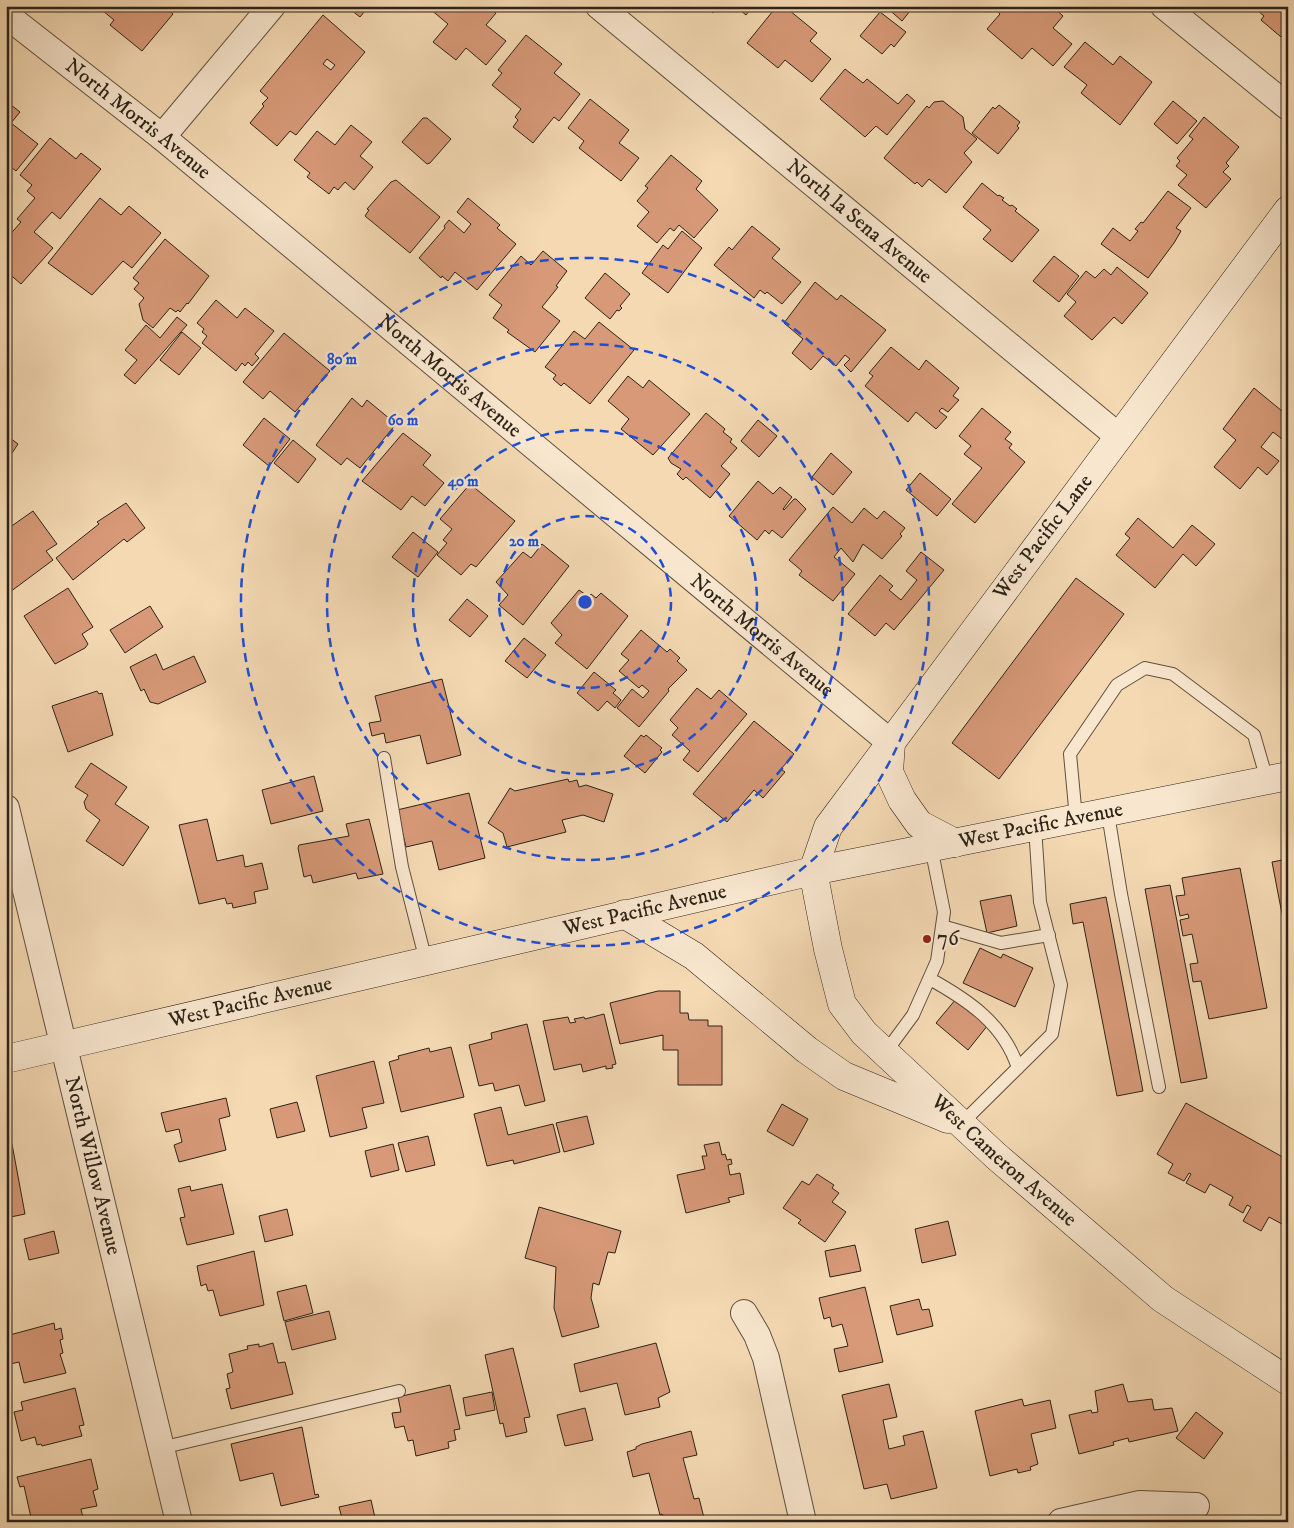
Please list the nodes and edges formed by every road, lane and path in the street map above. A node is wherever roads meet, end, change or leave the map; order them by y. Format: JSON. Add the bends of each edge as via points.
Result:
{"nodes":[{"id":1,"x":272,"y":6,"type":"edge"},
{"id":2,"x":599,"y":6,"type":"edge"},
{"id":3,"x":1164,"y":6,"type":"edge"},
{"id":4,"x":6,"y":15,"type":"edge"},
{"id":5,"x":1288,"y":107,"type":"edge"},
{"id":6,"x":162,"y":137,"type":"junction"},
{"id":7,"x":1288,"y":210,"type":"edge"},
{"id":8,"x":1118,"y":436,"type":"junction"},
{"id":9,"x":891,"y":743,"type":"junction"},
{"id":10,"x":384,"y":758,"type":"dead end"},
{"id":11,"x":1277,"y":778,"type":"edge"},
{"id":12,"x":6,"y":808,"type":"edge"},
{"id":13,"x":1108,"y":814,"type":"junction"},
{"id":14,"x":1076,"y":818,"type":"junction"},
{"id":15,"x":1035,"y":827,"type":"junction"},
{"id":16,"x":943,"y":845,"type":"junction"},
{"id":17,"x":813,"y":871,"type":"junction"},
{"id":18,"x":624,"y":914,"type":"junction"},
{"id":19,"x":942,"y":926,"type":"junction"},
{"id":20,"x":1049,"y":934,"type":"junction"},
{"id":21,"x":426,"y":961,"type":"junction"},
{"id":22,"x":930,"y":979,"type":"junction"},
{"id":23,"x":63,"y":1044,"type":"junction"},
{"id":24,"x":885,"y":1053,"type":"junction"},
{"id":25,"x":6,"y":1059,"type":"edge"},
{"id":26,"x":1018,"y":1068,"type":"junction"},
{"id":27,"x":1159,"y":1087,"type":"dead end"},
{"id":28,"x":961,"y":1124,"type":"junction"},
{"id":29,"x":744,"y":1314,"type":"dead end"},
{"id":30,"x":1288,"y":1381,"type":"edge"},
{"id":31,"x":399,"y":1392,"type":"dead end"},
{"id":32,"x":161,"y":1448,"type":"junction"},
{"id":33,"x":1196,"y":1506,"type":"dead end"},
{"id":34,"x":179,"y":1522,"type":"edge"},
{"id":35,"x":803,"y":1522,"type":"edge"},
{"id":36,"x":1061,"y":1522,"type":"edge"}],
"edges":[{"from":1,"to":6,"type":"street"},
{"from":2,"to":8,"type":"street","name":"North la Sena Avenue"},
{"from":3,"to":5,"type":"street"},
{"from":4,"to":6,"type":"street","name":"North Morris Avenue"},
{"from":6,"to":9,"type":"street","name":"North Morris Avenue"},
{"from":7,"to":8,"type":"street","name":"West Pacific Lane"},
{"from":8,"to":9,"type":"street","name":"West Pacific Lane"},
{"from":9,"to":16,"type":"street","via":[[889,772],[902,800],[919,824]]},
{"from":9,"to":17,"type":"street","name":"West Pacific Lane","via":[[828,827]]},
{"from":10,"to":21,"type":"lane","via":[[402,867]]},
{"from":11,"to":13,"type":"street","name":"West Pacific Avenue"},
{"from":11,"to":14,"type":"lane","via":[[1254,735],[1173,674],[1145,668],[1117,685],[1070,754]]},
{"from":12,"to":23,"type":"street","name":"North Willow Avenue"},
{"from":13,"to":14,"type":"street","name":"West Pacific Avenue"},
{"from":13,"to":27,"type":"lane"},
{"from":14,"to":15,"type":"street","name":"West Pacific Avenue"},
{"from":15,"to":16,"type":"street","name":"West Pacific Avenue"},
{"from":15,"to":20,"type":"lane","via":[[1040,902]]},
{"from":16,"to":17,"type":"street","name":"West Pacific Avenue"},
{"from":16,"to":19,"type":"lane"},
{"from":17,"to":18,"type":"street","name":"West Pacific Avenue"},
{"from":17,"to":24,"type":"street","name":"West Cameron Avenue","via":[[842,1004],[864,1033]]},
{"from":18,"to":21,"type":"street","name":"West Pacific Avenue"},
{"from":18,"to":28,"type":"street","via":[[694,956],[807,1050],[844,1076]]},
{"from":19,"to":20,"type":"lane","via":[[1002,943]]},
{"from":19,"to":22,"type":"lane","via":[[938,961]]},
{"from":20,"to":26,"type":"lane","via":[[1061,985],[1052,1034]]},
{"from":21,"to":23,"type":"street","name":"West Pacific Avenue"},
{"from":22,"to":24,"type":"lane","via":[[913,1015]]},
{"from":22,"to":26,"type":"lane","via":[[965,998],[989,1019],[1012,1050]]},
{"from":23,"to":25,"type":"street","name":"West Pacific Avenue"},
{"from":23,"to":32,"type":"street","name":"North Willow Avenue"},
{"from":24,"to":28,"type":"street","name":"West Cameron Avenue"},
{"from":26,"to":28,"type":"lane"},
{"from":28,"to":30,"type":"street","name":"West Cameron Avenue","via":[[1163,1299]]},
{"from":29,"to":35,"type":"street","via":[[766,1358]]},
{"from":31,"to":32,"type":"lane"},
{"from":32,"to":34,"type":"street","name":"North Willow Avenue"},
{"from":33,"to":36,"type":"street","via":[[1140,1504]]}]}
